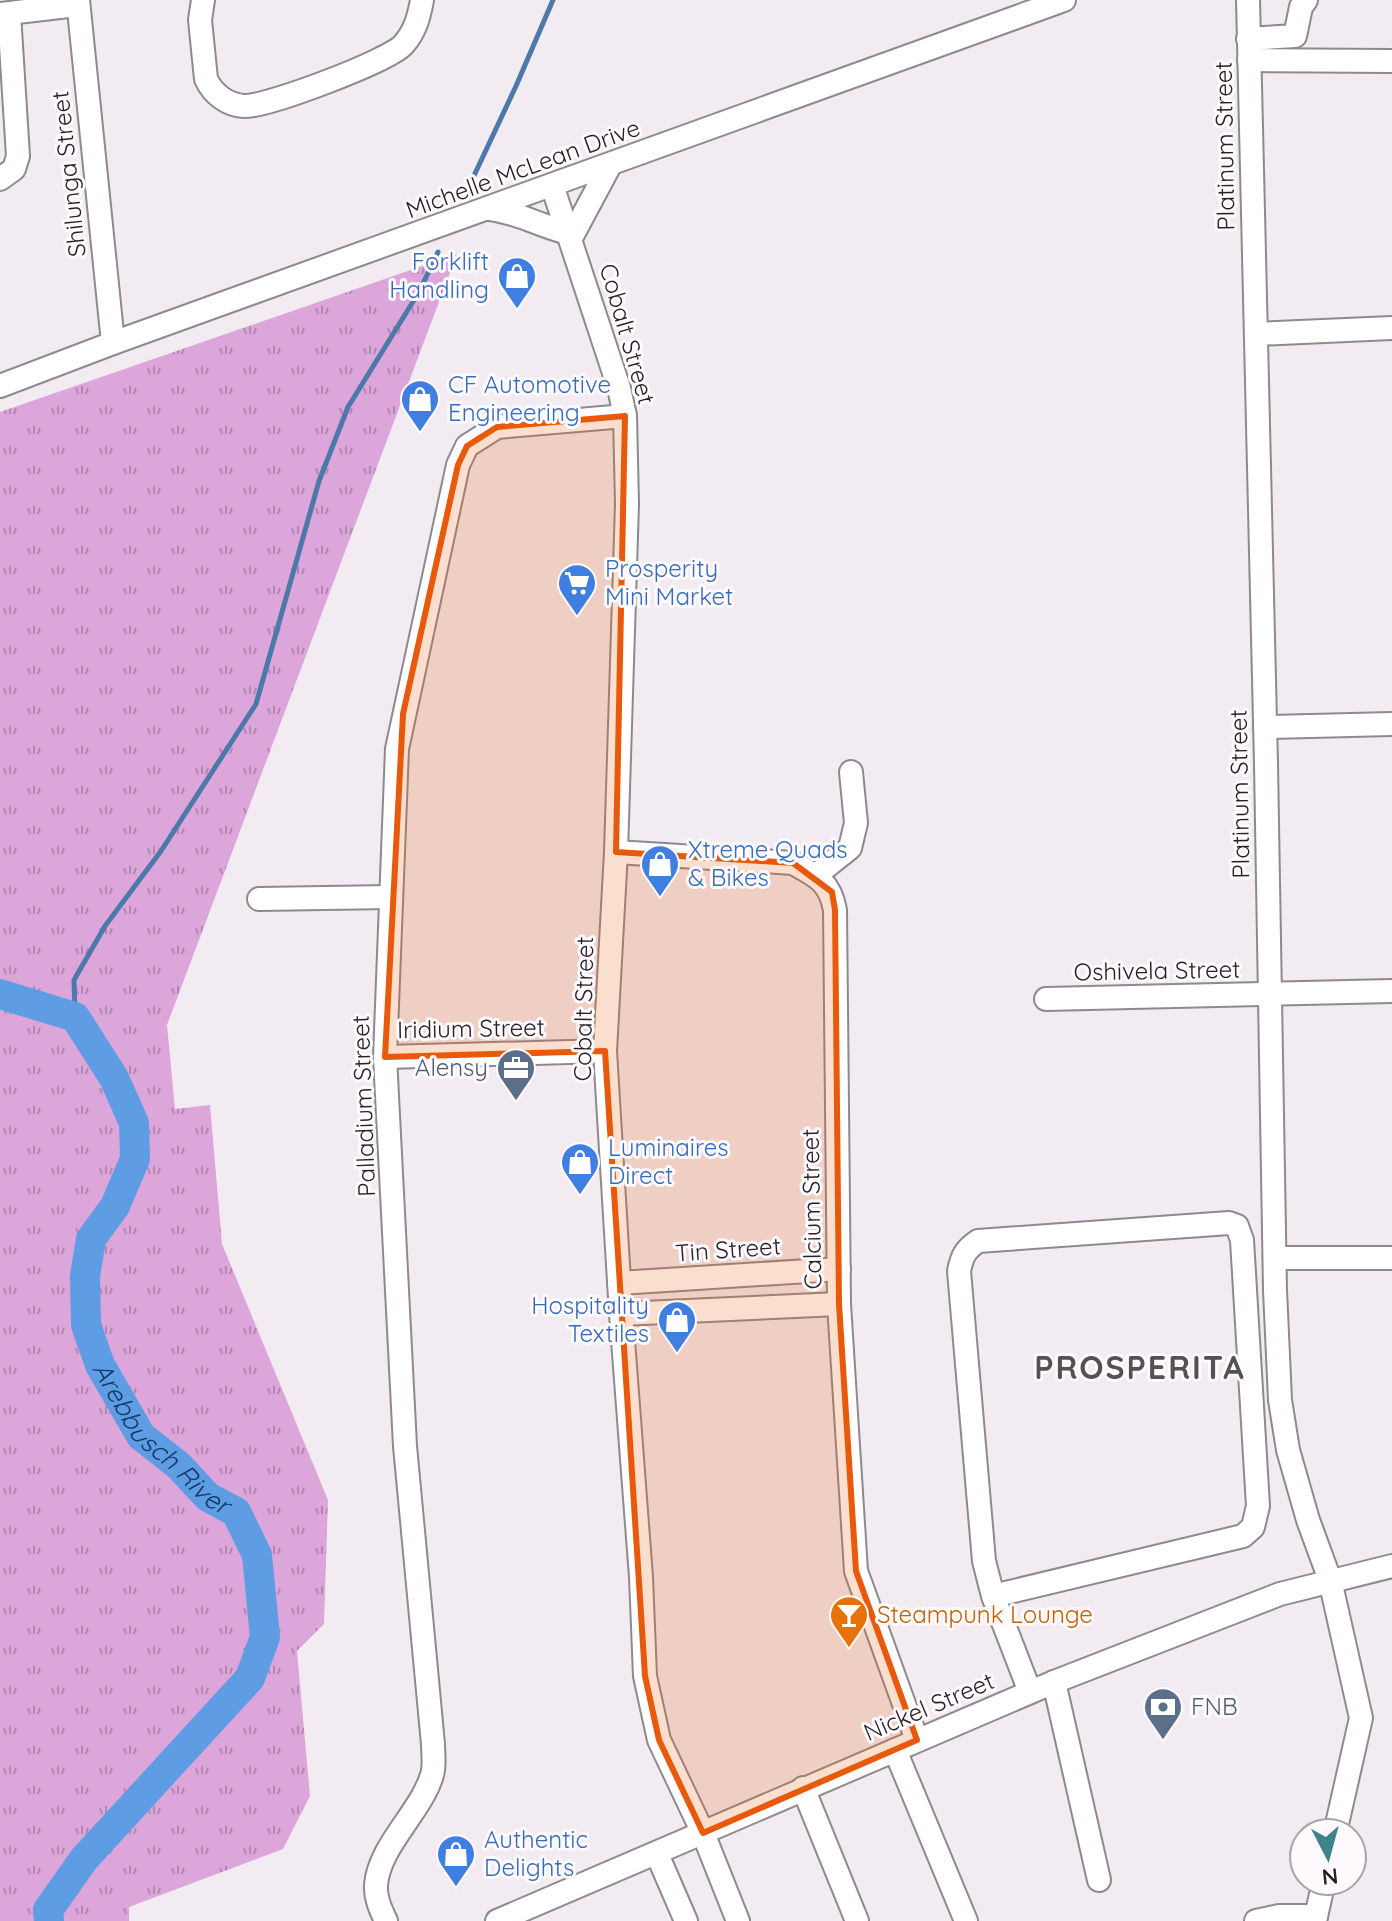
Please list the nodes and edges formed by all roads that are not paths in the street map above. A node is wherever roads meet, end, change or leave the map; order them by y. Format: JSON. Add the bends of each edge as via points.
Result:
{"nodes":[{"id":1,"x":203,"y":0,"type":"edge"},
{"id":2,"x":422,"y":0,"type":"edge"},
{"id":3,"x":1064,"y":0,"type":"edge"},
{"id":4,"x":1238,"y":0,"type":"edge"},
{"id":5,"x":1306,"y":0,"type":"edge"},
{"id":6,"x":78,"y":2,"type":"edge"},
{"id":7,"x":4,"y":14,"type":"edge"},
{"id":8,"x":1249,"y":24,"type":"edge"},
{"id":9,"x":1392,"y":61,"type":"edge"},
{"id":10,"x":610,"y":165,"type":"junction"},
{"id":11,"x":0,"y":179,"type":"edge"},
{"id":12,"x":552,"y":185,"type":"junction"},
{"id":13,"x":487,"y":209,"type":"junction"},
{"id":14,"x":570,"y":235,"type":"junction"},
{"id":15,"x":1392,"y":328,"type":"edge"},
{"id":16,"x":1256,"y":334,"type":"junction"},
{"id":17,"x":113,"y":343,"type":"junction"},
{"id":18,"x":0,"y":386,"type":"edge"},
{"id":19,"x":625,"y":416,"type":"junction"},
{"id":20,"x":1392,"y":724,"type":"edge"},
{"id":21,"x":1265,"y":727,"type":"junction"},
{"id":22,"x":851,"y":772,"type":"dead end"},
{"id":23,"x":616,"y":852,"type":"junction"},
{"id":24,"x":816,"y":875,"type":"junction"},
{"id":25,"x":391,"y":897,"type":"junction"},
{"id":26,"x":259,"y":899,"type":"dead end"},
{"id":27,"x":1392,"y":991,"type":"edge"},
{"id":28,"x":1270,"y":995,"type":"junction"},
{"id":29,"x":1046,"y":999,"type":"dead end"},
{"id":30,"x":605,"y":1051,"type":"junction"},
{"id":31,"x":385,"y":1057,"type":"junction"},
{"id":32,"x":1275,"y":1258,"type":"junction"},
{"id":33,"x":1392,"y":1258,"type":"edge"},
{"id":34,"x":839,"y":1269,"type":"junction"},
{"id":35,"x":619,"y":1283,"type":"junction"},
{"id":36,"x":839,"y":1304,"type":"junction"},
{"id":37,"x":621,"y":1314,"type":"junction"},
{"id":38,"x":1392,"y":1566,"type":"edge"},
{"id":39,"x":1330,"y":1580,"type":"junction"},
{"id":40,"x":993,"y":1596,"type":"junction"},
{"id":41,"x":1054,"y":1682,"type":"junction"},
{"id":42,"x":1030,"y":1692,"type":"junction"},
{"id":43,"x":917,"y":1740,"type":"junction"},
{"id":44,"x":895,"y":1750,"type":"junction"},
{"id":45,"x":803,"y":1788,"type":"junction"},
{"id":46,"x":1339,"y":1817,"type":"edge"},
{"id":47,"x":703,"y":1833,"type":"junction"},
{"id":48,"x":657,"y":1854,"type":"junction"},
{"id":49,"x":1099,"y":1880,"type":"dead end"},
{"id":50,"x":1321,"y":1897,"type":"edge"},
{"id":51,"x":1316,"y":1918,"type":"edge"},
{"id":52,"x":386,"y":1921,"type":"edge"},
{"id":53,"x":497,"y":1921,"type":"edge"},
{"id":54,"x":686,"y":1921,"type":"edge"},
{"id":55,"x":738,"y":1921,"type":"edge"},
{"id":56,"x":857,"y":1921,"type":"edge"},
{"id":57,"x":966,"y":1921,"type":"edge"},
{"id":58,"x":1256,"y":1921,"type":"edge"}],
"edges":[{"from":1,"to":2,"type":"street","via":[[206,79],[224,100],[246,107],[394,52],[414,29]]},
{"from":3,"to":10,"type":"street","name":"Michelle McLean Drive"},
{"from":4,"to":8,"type":"street"},
{"from":5,"to":8,"type":"street","via":[[1295,36]]},
{"from":6,"to":7,"type":"street"},
{"from":6,"to":17,"type":"street","name":"Shilunga Street"},
{"from":7,"to":11,"type":"street","via":[[18,156],[14,169]]},
{"from":8,"to":9,"type":"street"},
{"from":8,"to":16,"type":"street","name":"Platinum Street"},
{"from":10,"to":12,"type":"street","name":"Michelle McLean Drive"},
{"from":10,"to":14,"type":"street"},
{"from":12,"to":13,"type":"street","name":"Michelle McLean Drive"},
{"from":12,"to":14,"type":"street","name":"Cobalt Street"},
{"from":13,"to":14,"type":"street","via":[[524,216]]},
{"from":13,"to":17,"type":"street","name":"Michelle McLean Drive"},
{"from":14,"to":19,"type":"street","name":"Cobalt Street"},
{"from":15,"to":16,"type":"street"},
{"from":16,"to":21,"type":"street","name":"Platinum Street"},
{"from":17,"to":18,"type":"street","name":"Michelle McLean Drive"},
{"from":19,"to":23,"type":"street","name":"Cobalt Street"},
{"from":19,"to":25,"type":"street","name":"Palladium Street","via":[[497,427],[467,446],[458,465],[401,725]]},
{"from":20,"to":21,"type":"street"},
{"from":21,"to":28,"type":"street","name":"Platinum Street"},
{"from":22,"to":24,"type":"street","via":[[856,823],[850,848]]},
{"from":23,"to":24,"type":"street","via":[[764,859],[793,863]]},
{"from":23,"to":30,"type":"street","name":"Cobalt Street"},
{"from":24,"to":34,"type":"street","name":"Calcium Street","via":[[832,892],[835,910]]},
{"from":25,"to":26,"type":"street"},
{"from":25,"to":31,"type":"street","name":"Palladium Street"},
{"from":27,"to":28,"type":"street","name":"Oshivela Street"},
{"from":28,"to":29,"type":"street","name":"Oshivela Street"},
{"from":28,"to":32,"type":"street","name":"Platinum Street"},
{"from":30,"to":31,"type":"street","name":"Iridium Street"},
{"from":30,"to":35,"type":"street","name":"Cobalt Street"},
{"from":31,"to":52,"type":"street","name":"Palladium Street","via":[[405,1446],[433,1744],[433,1773],[392,1844],[376,1884]]},
{"from":32,"to":33,"type":"street"},
{"from":32,"to":39,"type":"street","name":"Platinum Street","via":[[1284,1425],[1308,1520]]},
{"from":34,"to":35,"type":"street","name":"Tin Street"},
{"from":34,"to":36,"type":"street","name":"Calcium Street"},
{"from":35,"to":37,"type":"street","name":"Cobalt Street"},
{"from":36,"to":37,"type":"street"},
{"from":36,"to":43,"type":"street","name":"Calcium Street","via":[[856,1571]]},
{"from":37,"to":47,"type":"street","name":"Cobalt Street","via":[[645,1676],[659,1740]]},
{"from":38,"to":39,"type":"street","name":"Nickel Street"},
{"from":39,"to":41,"type":"street","name":"Nickel Street","via":[[1280,1594]]},
{"from":39,"to":46,"type":"street","name":"Platinum Street","via":[[1361,1718]]},
{"from":40,"to":40,"type":"street","via":[[984,1561],[961,1258],[978,1241],[1237,1226],[1258,1506],[1253,1527],[1243,1536]]},
{"from":40,"to":42,"type":"street"},
{"from":41,"to":42,"type":"street","name":"Nickel Street"},
{"from":41,"to":49,"type":"street"},
{"from":42,"to":43,"type":"street","name":"Nickel Street"},
{"from":43,"to":44,"type":"street","name":"Nickel Street"},
{"from":44,"to":45,"type":"street","name":"Nickel Street"},
{"from":44,"to":57,"type":"street"},
{"from":45,"to":47,"type":"street","name":"Nickel Street"},
{"from":45,"to":56,"type":"street"},
{"from":47,"to":48,"type":"street","name":"Nickel Street"},
{"from":47,"to":55,"type":"street","name":"Cobalt Street"},
{"from":48,"to":53,"type":"street","name":"Nickel Street"},
{"from":48,"to":54,"type":"street"},
{"from":50,"to":51,"type":"street"},
{"from":51,"to":58,"type":"street"}]}
